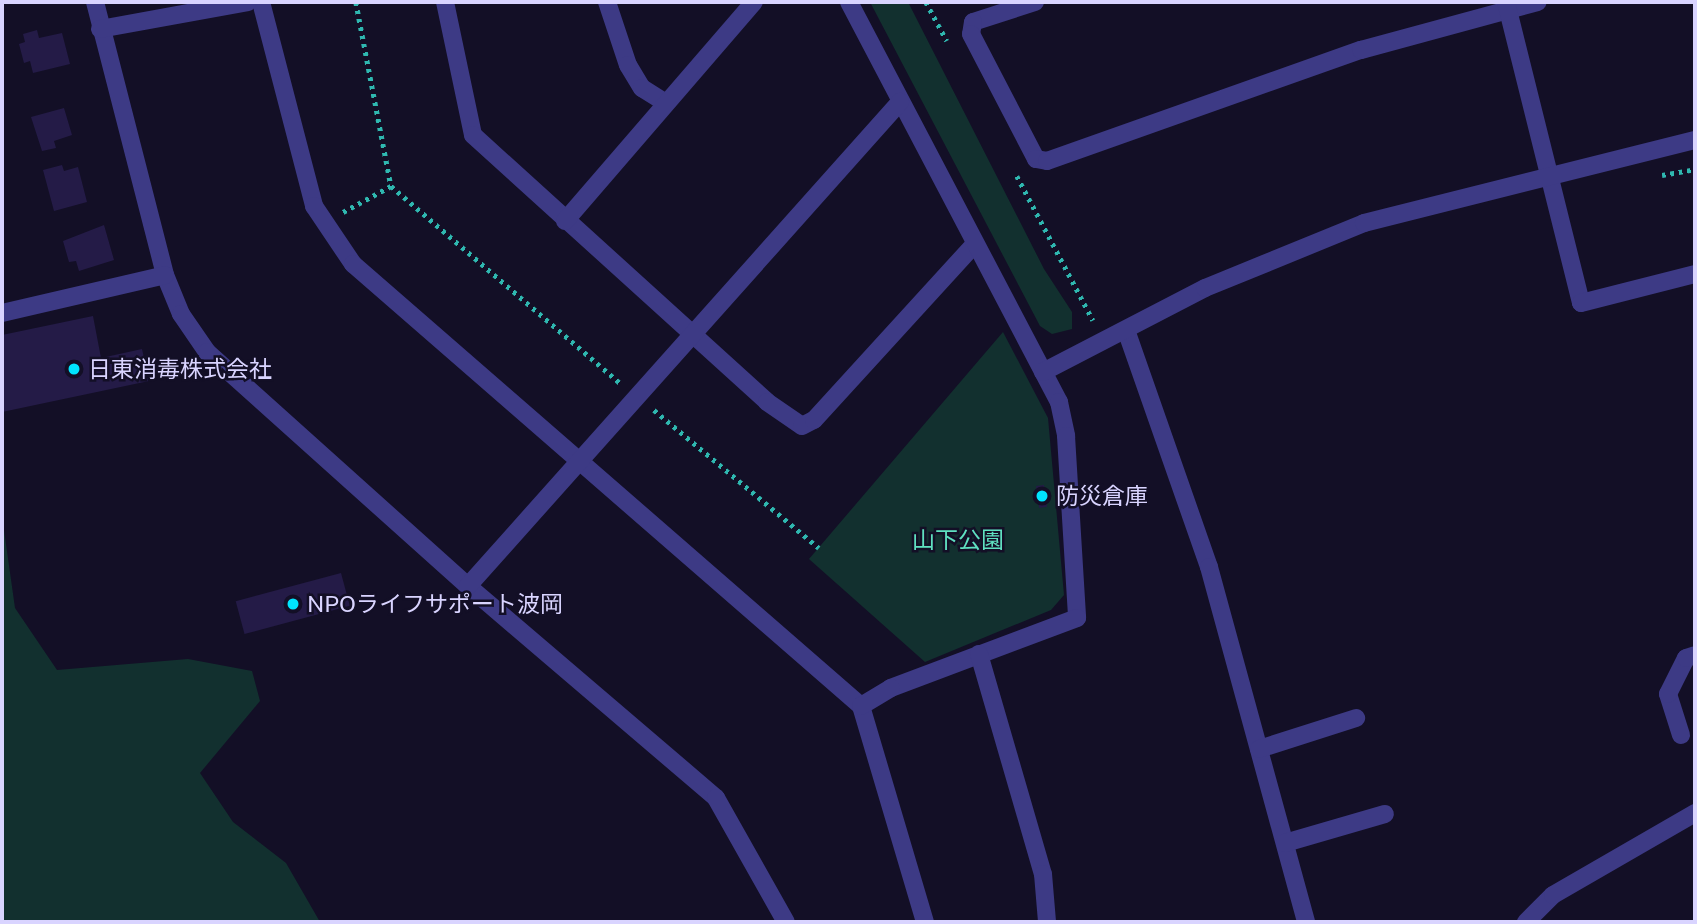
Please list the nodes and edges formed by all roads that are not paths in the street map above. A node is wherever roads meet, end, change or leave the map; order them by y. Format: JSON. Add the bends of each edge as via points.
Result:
{"nodes":[{"id":1,"x":95,"y":2,"type":"edge"},
{"id":2,"x":248,"y":2,"type":"edge"},
{"id":3,"x":261,"y":2,"type":"edge"},
{"id":4,"x":445,"y":2,"type":"edge"},
{"id":5,"x":607,"y":2,"type":"edge"},
{"id":6,"x":754,"y":2,"type":"edge"},
{"id":7,"x":849,"y":2,"type":"edge"},
{"id":8,"x":1035,"y":2,"type":"edge"},
{"id":9,"x":1538,"y":2,"type":"edge"},
{"id":10,"x":1507,"y":6,"type":"edge"},
{"id":11,"x":100,"y":29,"type":"junction"},
{"id":12,"x":664,"y":102,"type":"junction"},
{"id":13,"x":900,"y":102,"type":"junction"},
{"id":14,"x":1695,"y":141,"type":"edge"},
{"id":15,"x":1549,"y":177,"type":"junction"},
{"id":16,"x":565,"y":221,"type":"junction"},
{"id":17,"x":974,"y":245,"type":"junction"},
{"id":18,"x":1695,"y":274,"type":"edge"},
{"id":19,"x":165,"y":275,"type":"junction"},
{"id":20,"x":2,"y":313,"type":"edge"},
{"id":21,"x":1126,"y":330,"type":"junction"},
{"id":22,"x":690,"y":332,"type":"junction"},
{"id":23,"x":1043,"y":372,"type":"junction"},
{"id":24,"x":578,"y":460,"type":"junction"},
{"id":25,"x":468,"y":586,"type":"junction"},
{"id":26,"x":979,"y":654,"type":"junction"},
{"id":27,"x":1695,"y":655,"type":"edge"},
{"id":28,"x":861,"y":706,"type":"junction"},
{"id":29,"x":1356,"y":718,"type":"dead end"},
{"id":30,"x":1681,"y":735,"type":"dead end"},
{"id":31,"x":1259,"y":749,"type":"junction"},
{"id":32,"x":1695,"y":813,"type":"edge"},
{"id":33,"x":1385,"y":814,"type":"dead end"},
{"id":34,"x":1285,"y":843,"type":"junction"},
{"id":35,"x":786,"y":922,"type":"edge"},
{"id":36,"x":925,"y":922,"type":"edge"},
{"id":37,"x":1047,"y":922,"type":"edge"},
{"id":38,"x":1306,"y":922,"type":"edge"},
{"id":39,"x":1526,"y":922,"type":"edge"}],
"edges":[{"from":1,"to":11,"type":"street"},
{"from":2,"to":11,"type":"street"},
{"from":3,"to":24,"type":"street","via":[[314,205],[324,223],[353,264]]},
{"from":4,"to":16,"type":"street","via":[[473,135]]},
{"from":5,"to":12,"type":"street","via":[[628,65],[642,88]]},
{"from":6,"to":12,"type":"street"},
{"from":7,"to":13,"type":"street"},
{"from":8,"to":10,"type":"street","via":[[973,22],[971,34],[1037,159],[1047,161],[1361,50]]},
{"from":9,"to":10,"type":"street"},
{"from":10,"to":15,"type":"street"},
{"from":11,"to":19,"type":"street"},
{"from":12,"to":16,"type":"street"},
{"from":13,"to":17,"type":"street"},
{"from":13,"to":22,"type":"street"},
{"from":14,"to":15,"type":"street"},
{"from":15,"to":18,"type":"street","via":[[1581,303]]},
{"from":15,"to":21,"type":"street","via":[[1364,223],[1205,288]]},
{"from":16,"to":22,"type":"street"},
{"from":17,"to":22,"type":"street","via":[[814,421],[802,426]]},
{"from":17,"to":23,"type":"street"},
{"from":19,"to":20,"type":"street"},
{"from":19,"to":25,"type":"street","via":[[181,314],[207,352]]},
{"from":21,"to":23,"type":"street"},
{"from":21,"to":31,"type":"street","via":[[1209,567]]},
{"from":22,"to":24,"type":"street"},
{"from":23,"to":26,"type":"street","via":[[1059,402],[1066,436],[1077,618]]},
{"from":24,"to":25,"type":"street"},
{"from":24,"to":28,"type":"street"},
{"from":25,"to":35,"type":"street","via":[[716,798]]},
{"from":26,"to":28,"type":"street","via":[[891,688]]},
{"from":26,"to":37,"type":"street","via":[[1043,874]]},
{"from":27,"to":30,"type":"street","via":[[1686,658],[1668,694]]},
{"from":28,"to":36,"type":"street"},
{"from":29,"to":31,"type":"street"},
{"from":31,"to":34,"type":"street"},
{"from":32,"to":39,"type":"street","via":[[1553,895]]},
{"from":33,"to":34,"type":"street"},
{"from":34,"to":38,"type":"street"}]}
